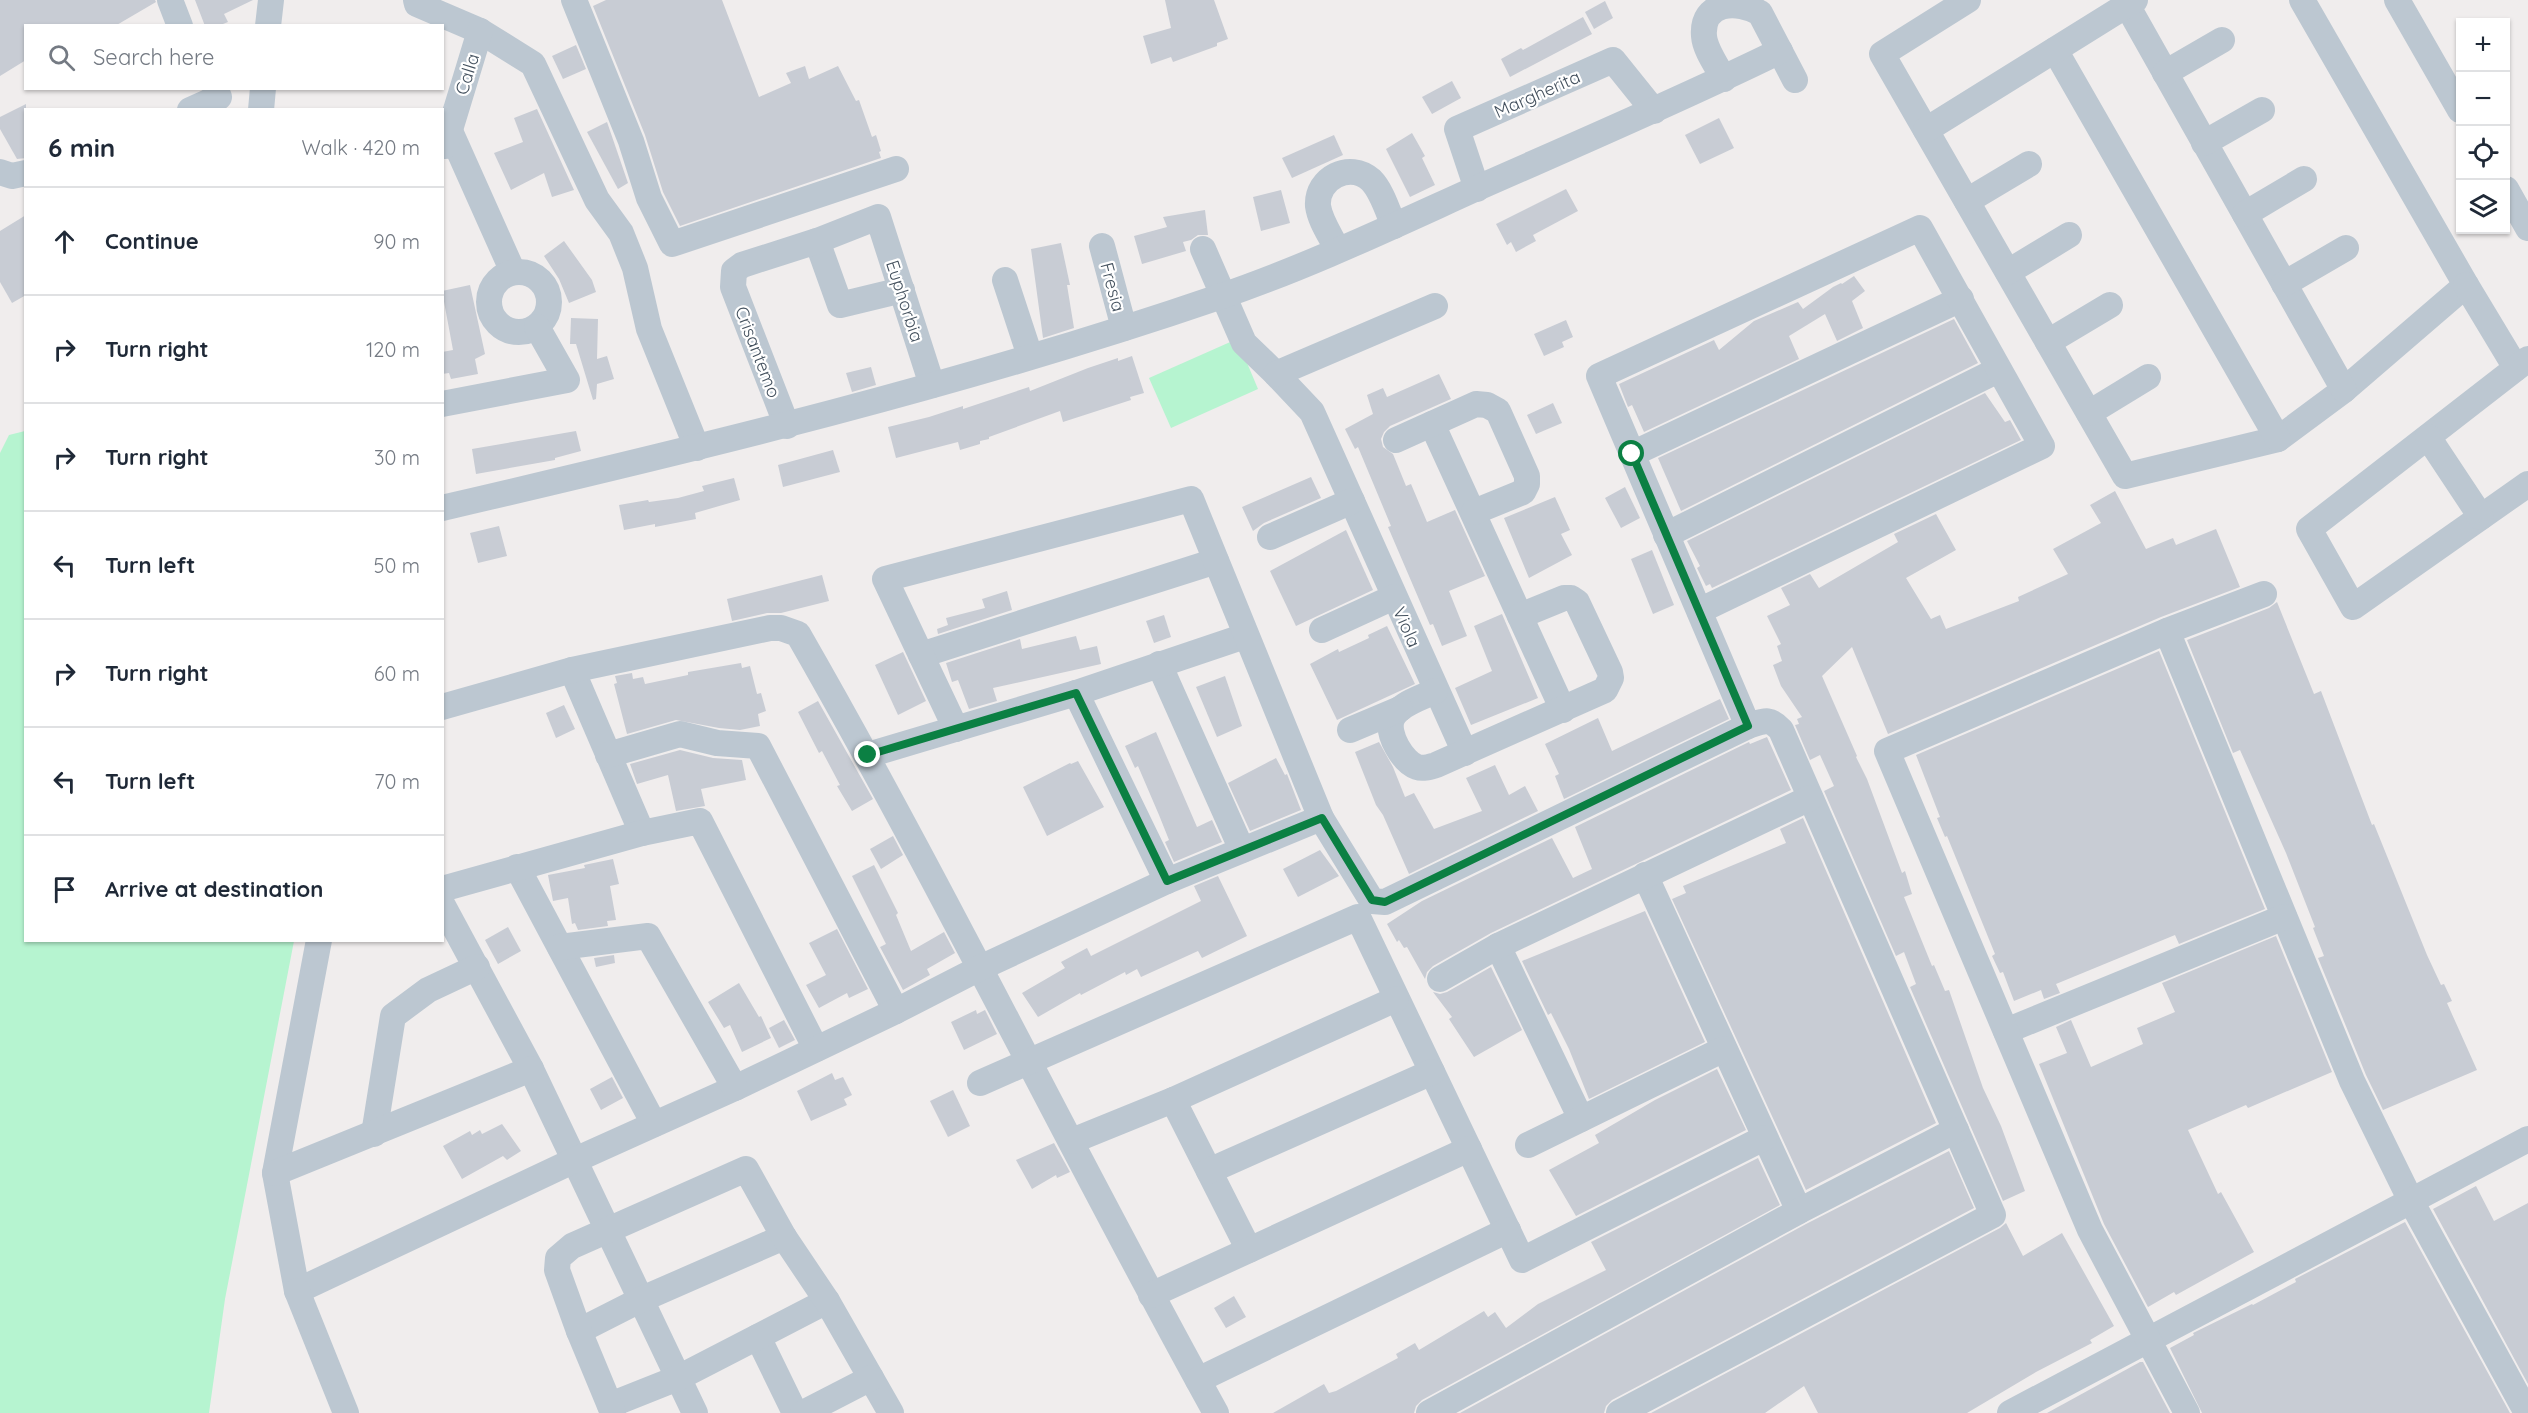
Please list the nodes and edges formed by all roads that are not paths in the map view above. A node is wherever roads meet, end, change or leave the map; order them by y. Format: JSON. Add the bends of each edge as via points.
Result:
{"nodes":[{"id":1,"x":170,"y":0,"type":"edge"},
{"id":2,"x":270,"y":0,"type":"edge"},
{"id":3,"x":416,"y":0,"type":"edge"},
{"id":4,"x":574,"y":0,"type":"edge"},
{"id":5,"x":1968,"y":0,"type":"edge"},
{"id":6,"x":2302,"y":0,"type":"edge"},
{"id":7,"x":2397,"y":0,"type":"edge"},
{"id":8,"x":2131,"y":3,"type":"edge"},
{"id":9,"x":179,"y":24,"type":"edge"},
{"id":10,"x":268,"y":24,"type":"edge"},
{"id":11,"x":480,"y":31,"type":"junction"},
{"id":12,"x":2222,"y":40,"type":"dead end"},
{"id":13,"x":2055,"y":50,"type":"junction"},
{"id":14,"x":1780,"y":51,"type":"junction"},
{"id":15,"x":2165,"y":73,"type":"junction"},
{"id":16,"x":1724,"y":79,"type":"junction"},
{"id":17,"x":1795,"y":80,"type":"dead end"},
{"id":18,"x":216,"y":90,"type":"edge"},
{"id":19,"x":263,"y":90,"type":"edge"},
{"id":20,"x":2456,"y":103,"type":"edge"},
{"id":21,"x":194,"y":108,"type":"edge"},
{"id":22,"x":261,"y":108,"type":"edge"},
{"id":23,"x":2262,"y":110,"type":"dead end"},
{"id":24,"x":1654,"y":111,"type":"junction"},
{"id":25,"x":1926,"y":130,"type":"junction"},
{"id":26,"x":446,"y":141,"type":"edge"},
{"id":27,"x":2204,"y":143,"type":"junction"},
{"id":28,"x":2029,"y":164,"type":"dead end"},
{"id":29,"x":896,"y":169,"type":"dead end"},
{"id":30,"x":0,"y":172,"type":"edge"},
{"id":31,"x":24,"y":173,"type":"edge"},
{"id":32,"x":2304,"y":179,"type":"dead end"},
{"id":33,"x":1477,"y":189,"type":"junction"},
{"id":34,"x":2510,"y":197,"type":"edge"},
{"id":35,"x":1967,"y":201,"type":"junction"},
{"id":36,"x":2245,"y":214,"type":"junction"},
{"id":37,"x":1394,"y":226,"type":"junction"},
{"id":38,"x":2528,"y":228,"type":"edge"},
{"id":39,"x":2069,"y":235,"type":"dead end"},
{"id":40,"x":817,"y":241,"type":"junction"},
{"id":41,"x":1102,"y":246,"type":"dead end"},
{"id":42,"x":2346,"y":248,"type":"dead end"},
{"id":43,"x":1203,"y":249,"type":"dead end"},
{"id":44,"x":1337,"y":249,"type":"junction"},
{"id":45,"x":513,"y":272,"type":"junction"},
{"id":46,"x":2008,"y":272,"type":"junction"},
{"id":47,"x":1005,"y":280,"type":"dead end"},
{"id":48,"x":2284,"y":284,"type":"junction"},
{"id":49,"x":2466,"y":285,"type":"junction"},
{"id":50,"x":902,"y":290,"type":"junction"},
{"id":51,"x":1222,"y":296,"type":"junction"},
{"id":52,"x":1961,"y":299,"type":"junction"},
{"id":53,"x":2110,"y":305,"type":"dead end"},
{"id":54,"x":1435,"y":306,"type":"dead end"},
{"id":55,"x":537,"y":327,"type":"junction"},
{"id":56,"x":1124,"y":328,"type":"junction"},
{"id":57,"x":2048,"y":342,"type":"junction"},
{"id":58,"x":1030,"y":356,"type":"junction"},
{"id":59,"x":2522,"y":363,"type":"edge"},
{"id":60,"x":1998,"y":370,"type":"junction"},
{"id":61,"x":1276,"y":374,"type":"junction"},
{"id":62,"x":2148,"y":377,"type":"dead end"},
{"id":63,"x":932,"y":385,"type":"junction"},
{"id":64,"x":2344,"y":390,"type":"junction"},
{"id":65,"x":444,"y":404,"type":"edge"},
{"id":66,"x":2089,"y":413,"type":"junction"},
{"id":67,"x":1432,"y":424,"type":"junction"},
{"id":68,"x":787,"y":426,"type":"junction"},
{"id":69,"x":2428,"y":437,"type":"junction"},
{"id":70,"x":2278,"y":439,"type":"junction"},
{"id":71,"x":1396,"y":440,"type":"dead end"},
{"id":72,"x":697,"y":448,"type":"junction"},
{"id":73,"x":1632,"y":454,"type":"junction"},
{"id":74,"x":2528,"y":484,"type":"edge"},
{"id":75,"x":1352,"y":501,"type":"junction"},
{"id":76,"x":444,"y":508,"type":"edge"},
{"id":77,"x":1474,"y":512,"type":"junction"},
{"id":78,"x":2481,"y":517,"type":"junction"},
{"id":79,"x":1666,"y":534,"type":"junction"},
{"id":80,"x":1270,"y":537,"type":"dead end"},
{"id":81,"x":1216,"y":561,"type":"junction"},
{"id":82,"x":2264,"y":594,"type":"dead end"},
{"id":83,"x":1394,"y":597,"type":"junction"},
{"id":84,"x":1699,"y":611,"type":"junction"},
{"id":85,"x":1520,"y":616,"type":"junction"},
{"id":86,"x":1322,"y":630,"type":"dead end"},
{"id":87,"x":2167,"y":631,"type":"junction"},
{"id":88,"x":1245,"y":636,"type":"junction"},
{"id":89,"x":921,"y":656,"type":"junction"},
{"id":90,"x":1159,"y":664,"type":"junction"},
{"id":91,"x":572,"y":670,"type":"junction"},
{"id":92,"x":1435,"y":691,"type":"junction"},
{"id":93,"x":1076,"y":693,"type":"junction"},
{"id":94,"x":444,"y":706,"type":"edge"},
{"id":95,"x":1400,"y":709,"type":"junction"},
{"id":96,"x":1563,"y":710,"type":"junction"},
{"id":97,"x":1748,"y":726,"type":"junction"},
{"id":98,"x":956,"y":729,"type":"junction"},
{"id":99,"x":1350,"y":730,"type":"dead end"},
{"id":100,"x":1464,"y":753,"type":"junction"},
{"id":101,"x":608,"y":755,"type":"junction"},
{"id":102,"x":868,"y":755,"type":"junction"},
{"id":103,"x":1810,"y":798,"type":"junction"},
{"id":104,"x":1322,"y":818,"type":"junction"},
{"id":105,"x":642,"y":833,"type":"junction"},
{"id":106,"x":1242,"y":850,"type":"junction"},
{"id":107,"x":517,"y":867,"type":"junction"},
{"id":108,"x":1645,"y":875,"type":"junction"},
{"id":109,"x":1167,"y":881,"type":"junction"},
{"id":110,"x":444,"y":888,"type":"edge"},
{"id":111,"x":444,"y":908,"type":"edge"},
{"id":112,"x":2284,"y":917,"type":"junction"},
{"id":113,"x":319,"y":942,"type":"edge"},
{"id":114,"x":1498,"y":946,"type":"junction"},
{"id":115,"x":560,"y":947,"type":"junction"},
{"id":116,"x":477,"y":967,"type":"junction"},
{"id":117,"x":980,"y":968,"type":"junction"},
{"id":118,"x":1440,"y":979,"type":"dead end"},
{"id":119,"x":1396,"y":999,"type":"junction"},
{"id":120,"x":896,"y":1011,"type":"junction"},
{"id":121,"x":2006,"y":1031,"type":"junction"},
{"id":122,"x":816,"y":1048,"type":"junction"},
{"id":123,"x":1724,"y":1049,"type":"junction"},
{"id":124,"x":1030,"y":1061,"type":"junction"},
{"id":125,"x":531,"y":1069,"type":"junction"},
{"id":126,"x":1432,"y":1072,"type":"junction"},
{"id":127,"x":980,"y":1083,"type":"dead end"},
{"id":128,"x":735,"y":1088,"type":"junction"},
{"id":129,"x":1173,"y":1100,"type":"junction"},
{"id":130,"x":1581,"y":1119,"type":"junction"},
{"id":131,"x":654,"y":1124,"type":"junction"},
{"id":132,"x":1956,"y":1130,"type":"junction"},
{"id":133,"x":374,"y":1134,"type":"junction"},
{"id":134,"x":1764,"y":1138,"type":"junction"},
{"id":135,"x":2528,"y":1138,"type":"edge"},
{"id":136,"x":1072,"y":1141,"type":"junction"},
{"id":137,"x":1528,"y":1145,"type":"dead end"},
{"id":138,"x":1469,"y":1149,"type":"junction"},
{"id":139,"x":575,"y":1160,"type":"junction"},
{"id":140,"x":1209,"y":1171,"type":"junction"},
{"id":141,"x":275,"y":1173,"type":"junction"},
{"id":142,"x":2411,"y":1201,"type":"junction"},
{"id":143,"x":1799,"y":1211,"type":"junction"},
{"id":144,"x":1508,"y":1230,"type":"junction"},
{"id":145,"x":606,"y":1231,"type":"junction"},
{"id":146,"x":784,"y":1237,"type":"junction"},
{"id":147,"x":1249,"y":1250,"type":"junction"},
{"id":148,"x":297,"y":1291,"type":"junction"},
{"id":149,"x":1151,"y":1295,"type":"junction"},
{"id":150,"x":640,"y":1300,"type":"junction"},
{"id":151,"x":827,"y":1301,"type":"junction"},
{"id":152,"x":579,"y":1331,"type":"junction"},
{"id":153,"x":758,"y":1337,"type":"junction"},
{"id":154,"x":2148,"y":1340,"type":"junction"},
{"id":155,"x":678,"y":1378,"type":"junction"},
{"id":156,"x":871,"y":1378,"type":"junction"},
{"id":157,"x":1198,"y":1380,"type":"junction"},
{"id":158,"x":611,"y":1409,"type":"edge"},
{"id":159,"x":346,"y":1413,"type":"edge"},
{"id":160,"x":695,"y":1413,"type":"edge"},
{"id":161,"x":795,"y":1413,"type":"edge"},
{"id":162,"x":803,"y":1413,"type":"edge"},
{"id":163,"x":891,"y":1413,"type":"edge"},
{"id":164,"x":1216,"y":1413,"type":"edge"},
{"id":165,"x":1429,"y":1413,"type":"edge"},
{"id":166,"x":1619,"y":1413,"type":"edge"},
{"id":167,"x":2010,"y":1413,"type":"edge"},
{"id":168,"x":2187,"y":1413,"type":"edge"},
{"id":169,"x":2527,"y":1413,"type":"edge"}],
"edges":[{"from":1,"to":9,"type":"street"},
{"from":2,"to":10,"type":"street"},
{"from":3,"to":11,"type":"street","via":[[417,4]]},
{"from":4,"to":29,"type":"street","via":[[631,141],[649,198],[672,244]]},
{"from":5,"to":25,"type":"street","via":[[1882,54]]},
{"from":6,"to":49,"type":"street"},
{"from":7,"to":20,"type":"street"},
{"from":8,"to":13,"type":"street"},
{"from":8,"to":15,"type":"street"},
{"from":11,"to":26,"type":"street","name":"Calla"},
{"from":11,"to":72,"type":"street","via":[[533,64],[597,200],[621,233],[635,268],[649,329]]},
{"from":12,"to":15,"type":"street"},
{"from":13,"to":25,"type":"street"},
{"from":13,"to":70,"type":"street"},
{"from":14,"to":16,"type":"street"},
{"from":14,"to":16,"type":"street","via":[[1760,13],[1752,6],[1742,2],[1722,4],[1707,18],[1704,38]]},
{"from":14,"to":17,"type":"street"},
{"from":15,"to":27,"type":"street"},
{"from":16,"to":24,"type":"street"},
{"from":18,"to":21,"type":"street","via":[[219,97]]},
{"from":19,"to":22,"type":"street"},
{"from":23,"to":27,"type":"street"},
{"from":24,"to":33,"type":"street"},
{"from":24,"to":33,"type":"street","name":"Margherita","via":[[1613,60],[1457,129]]},
{"from":25,"to":35,"type":"street"},
{"from":26,"to":45,"type":"street"},
{"from":27,"to":36,"type":"street"},
{"from":28,"to":35,"type":"street"},
{"from":30,"to":31,"type":"street","via":[[12,176]]},
{"from":32,"to":36,"type":"street"},
{"from":33,"to":37,"type":"street"},
{"from":34,"to":38,"type":"street"},
{"from":35,"to":46,"type":"street"},
{"from":36,"to":48,"type":"street"},
{"from":37,"to":44,"type":"street"},
{"from":37,"to":44,"type":"street","via":[[1370,179],[1350,171],[1340,173],[1324,186],[1318,206]]},
{"from":39,"to":46,"type":"street"},
{"from":40,"to":50,"type":"street","via":[[840,305]]},
{"from":40,"to":50,"type":"street","name":"Euphorbia","via":[[878,217]]},
{"from":40,"to":68,"type":"street","name":"Crisantemo","via":[[742,265],[732,278]]},
{"from":41,"to":56,"type":"street","name":"Fresia"},
{"from":42,"to":48,"type":"street"},
{"from":43,"to":51,"type":"street","name":"Viola"},
{"from":44,"to":51,"type":"street"},
{"from":45,"to":55,"type":"street","via":[[535,277],[547,291],[548,310]]},
{"from":45,"to":55,"type":"street","via":[[492,288],[489,298],[493,318],[508,331],[528,332]]},
{"from":46,"to":57,"type":"street"},
{"from":47,"to":58,"type":"street"},
{"from":48,"to":64,"type":"street"},
{"from":49,"to":59,"type":"street"},
{"from":49,"to":64,"type":"street"},
{"from":50,"to":63,"type":"street","name":"Euphorbia"},
{"from":51,"to":56,"type":"street"},
{"from":51,"to":61,"type":"street","name":"Viola","via":[[1244,343]]},
{"from":52,"to":60,"type":"street"},
{"from":52,"to":73,"type":"street"},
{"from":52,"to":73,"type":"street","via":[[1920,228],[1599,376]]},
{"from":53,"to":57,"type":"street"},
{"from":54,"to":61,"type":"street"},
{"from":55,"to":65,"type":"street","via":[[567,380]]},
{"from":56,"to":58,"type":"street"},
{"from":57,"to":66,"type":"street"},
{"from":58,"to":63,"type":"street"},
{"from":59,"to":69,"type":"street"},
{"from":60,"to":79,"type":"street"},
{"from":60,"to":84,"type":"street","via":[[2042,446]]},
{"from":61,"to":75,"type":"street","name":"Viola","via":[[1311,412]]},
{"from":62,"to":66,"type":"street"},
{"from":63,"to":68,"type":"street"},
{"from":64,"to":70,"type":"street"},
{"from":66,"to":70,"type":"street","via":[[2125,476]]},
{"from":67,"to":71,"type":"street"},
{"from":67,"to":77,"type":"street"},
{"from":67,"to":77,"type":"street","via":[[1476,404],[1497,411],[1503,422],[1527,484],[1522,492]]},
{"from":68,"to":72,"type":"street"},
{"from":69,"to":78,"type":"street"},
{"from":69,"to":78,"type":"street","via":[[2309,529],[2353,607]]},
{"from":72,"to":76,"type":"street"},
{"from":73,"to":79,"type":"street"},
{"from":74,"to":78,"type":"street"},
{"from":75,"to":80,"type":"street"},
{"from":75,"to":83,"type":"street","name":"Viola"},
{"from":77,"to":85,"type":"street"},
{"from":79,"to":84,"type":"street"},
{"from":81,"to":88,"type":"street"},
{"from":81,"to":89,"type":"street"},
{"from":81,"to":89,"type":"street","via":[[1191,499],[885,579]]},
{"from":82,"to":87,"type":"street"},
{"from":83,"to":86,"type":"street"},
{"from":83,"to":92,"type":"street","name":"Viola"},
{"from":84,"to":97,"type":"street"},
{"from":85,"to":96,"type":"street"},
{"from":85,"to":96,"type":"street","via":[[1571,597],[1605,662],[1611,678],[1605,690]]},
{"from":87,"to":112,"type":"street"},
{"from":87,"to":121,"type":"street","via":[[1887,751]]},
{"from":88,"to":90,"type":"street"},
{"from":88,"to":104,"type":"street"},
{"from":89,"to":98,"type":"street"},
{"from":90,"to":93,"type":"street"},
{"from":90,"to":106,"type":"street"},
{"from":91,"to":94,"type":"street"},
{"from":91,"to":101,"type":"street"},
{"from":91,"to":102,"type":"street","via":[[770,628],[791,631],[798,634]]},
{"from":92,"to":95,"type":"street"},
{"from":92,"to":100,"type":"street","name":"Viola"},
{"from":93,"to":98,"type":"street"},
{"from":93,"to":109,"type":"street"},
{"from":95,"to":99,"type":"street"},
{"from":95,"to":100,"type":"street","via":[[1390,728],[1405,760],[1424,768]]},
{"from":96,"to":100,"type":"street"},
{"from":97,"to":103,"type":"street","via":[[1774,722],[1781,730]]},
{"from":97,"to":104,"type":"street","via":[[1385,902],[1372,900]]},
{"from":98,"to":102,"type":"street"},
{"from":101,"to":105,"type":"street"},
{"from":101,"to":120,"type":"street","via":[[680,734],[717,743],[758,746]]},
{"from":102,"to":117,"type":"street"},
{"from":103,"to":108,"type":"street"},
{"from":103,"to":132,"type":"street"},
{"from":104,"to":106,"type":"street"},
{"from":105,"to":107,"type":"street"},
{"from":105,"to":122,"type":"street","via":[[700,821]]},
{"from":106,"to":109,"type":"street"},
{"from":107,"to":110,"type":"street"},
{"from":107,"to":115,"type":"street"},
{"from":108,"to":114,"type":"street"},
{"from":108,"to":123,"type":"street"},
{"from":109,"to":117,"type":"street"},
{"from":111,"to":116,"type":"street"},
{"from":112,"to":121,"type":"street"},
{"from":112,"to":142,"type":"street","via":[[2352,1081]]},
{"from":113,"to":141,"type":"street"},
{"from":114,"to":118,"type":"street"},
{"from":114,"to":130,"type":"street"},
{"from":115,"to":128,"type":"street","via":[[648,936]]},
{"from":115,"to":131,"type":"street"},
{"from":116,"to":125,"type":"street"},
{"from":116,"to":133,"type":"street","via":[[428,990],[393,1016]]},
{"from":117,"to":120,"type":"street"},
{"from":117,"to":124,"type":"street"},
{"from":119,"to":124,"type":"street","via":[[1358,916]]},
{"from":119,"to":126,"type":"street"},
{"from":119,"to":129,"type":"street"},
{"from":120,"to":122,"type":"street"},
{"from":121,"to":154,"type":"street","via":[[2090,1230]]},
{"from":122,"to":128,"type":"street"},
{"from":123,"to":130,"type":"street"},
{"from":123,"to":134,"type":"street"},
{"from":124,"to":127,"type":"street"},
{"from":124,"to":136,"type":"street"},
{"from":125,"to":133,"type":"street"},
{"from":125,"to":139,"type":"street"},
{"from":126,"to":138,"type":"street"},
{"from":126,"to":140,"type":"street"},
{"from":128,"to":131,"type":"street"},
{"from":129,"to":136,"type":"street"},
{"from":129,"to":140,"type":"street"},
{"from":130,"to":137,"type":"street"},
{"from":131,"to":139,"type":"street"},
{"from":132,"to":143,"type":"street"},
{"from":132,"to":166,"type":"street","via":[[1993,1215]]},
{"from":133,"to":141,"type":"street"},
{"from":134,"to":143,"type":"street"},
{"from":134,"to":144,"type":"street","via":[[1522,1260]]},
{"from":135,"to":142,"type":"street"},
{"from":136,"to":149,"type":"street"},
{"from":138,"to":144,"type":"street"},
{"from":138,"to":147,"type":"street"},
{"from":139,"to":145,"type":"street"},
{"from":139,"to":148,"type":"street"},
{"from":140,"to":147,"type":"street"},
{"from":141,"to":148,"type":"street"},
{"from":142,"to":154,"type":"street"},
{"from":142,"to":169,"type":"street"},
{"from":143,"to":165,"type":"street"},
{"from":144,"to":157,"type":"street"},
{"from":145,"to":146,"type":"street","via":[[746,1168]]},
{"from":145,"to":150,"type":"street"},
{"from":145,"to":152,"type":"street","via":[[572,1246],[558,1258],[557,1270]]},
{"from":146,"to":150,"type":"street"},
{"from":146,"to":151,"type":"street"},
{"from":147,"to":149,"type":"street"},
{"from":148,"to":159,"type":"street"},
{"from":149,"to":157,"type":"street"},
{"from":150,"to":152,"type":"street"},
{"from":150,"to":155,"type":"street"},
{"from":151,"to":153,"type":"street"},
{"from":151,"to":156,"type":"street"},
{"from":152,"to":158,"type":"street"},
{"from":153,"to":155,"type":"street"},
{"from":153,"to":161,"type":"street"},
{"from":154,"to":167,"type":"street"},
{"from":154,"to":168,"type":"street"},
{"from":155,"to":158,"type":"street"},
{"from":155,"to":160,"type":"street"},
{"from":156,"to":162,"type":"street"},
{"from":156,"to":163,"type":"street"},
{"from":157,"to":164,"type":"street"}]}
